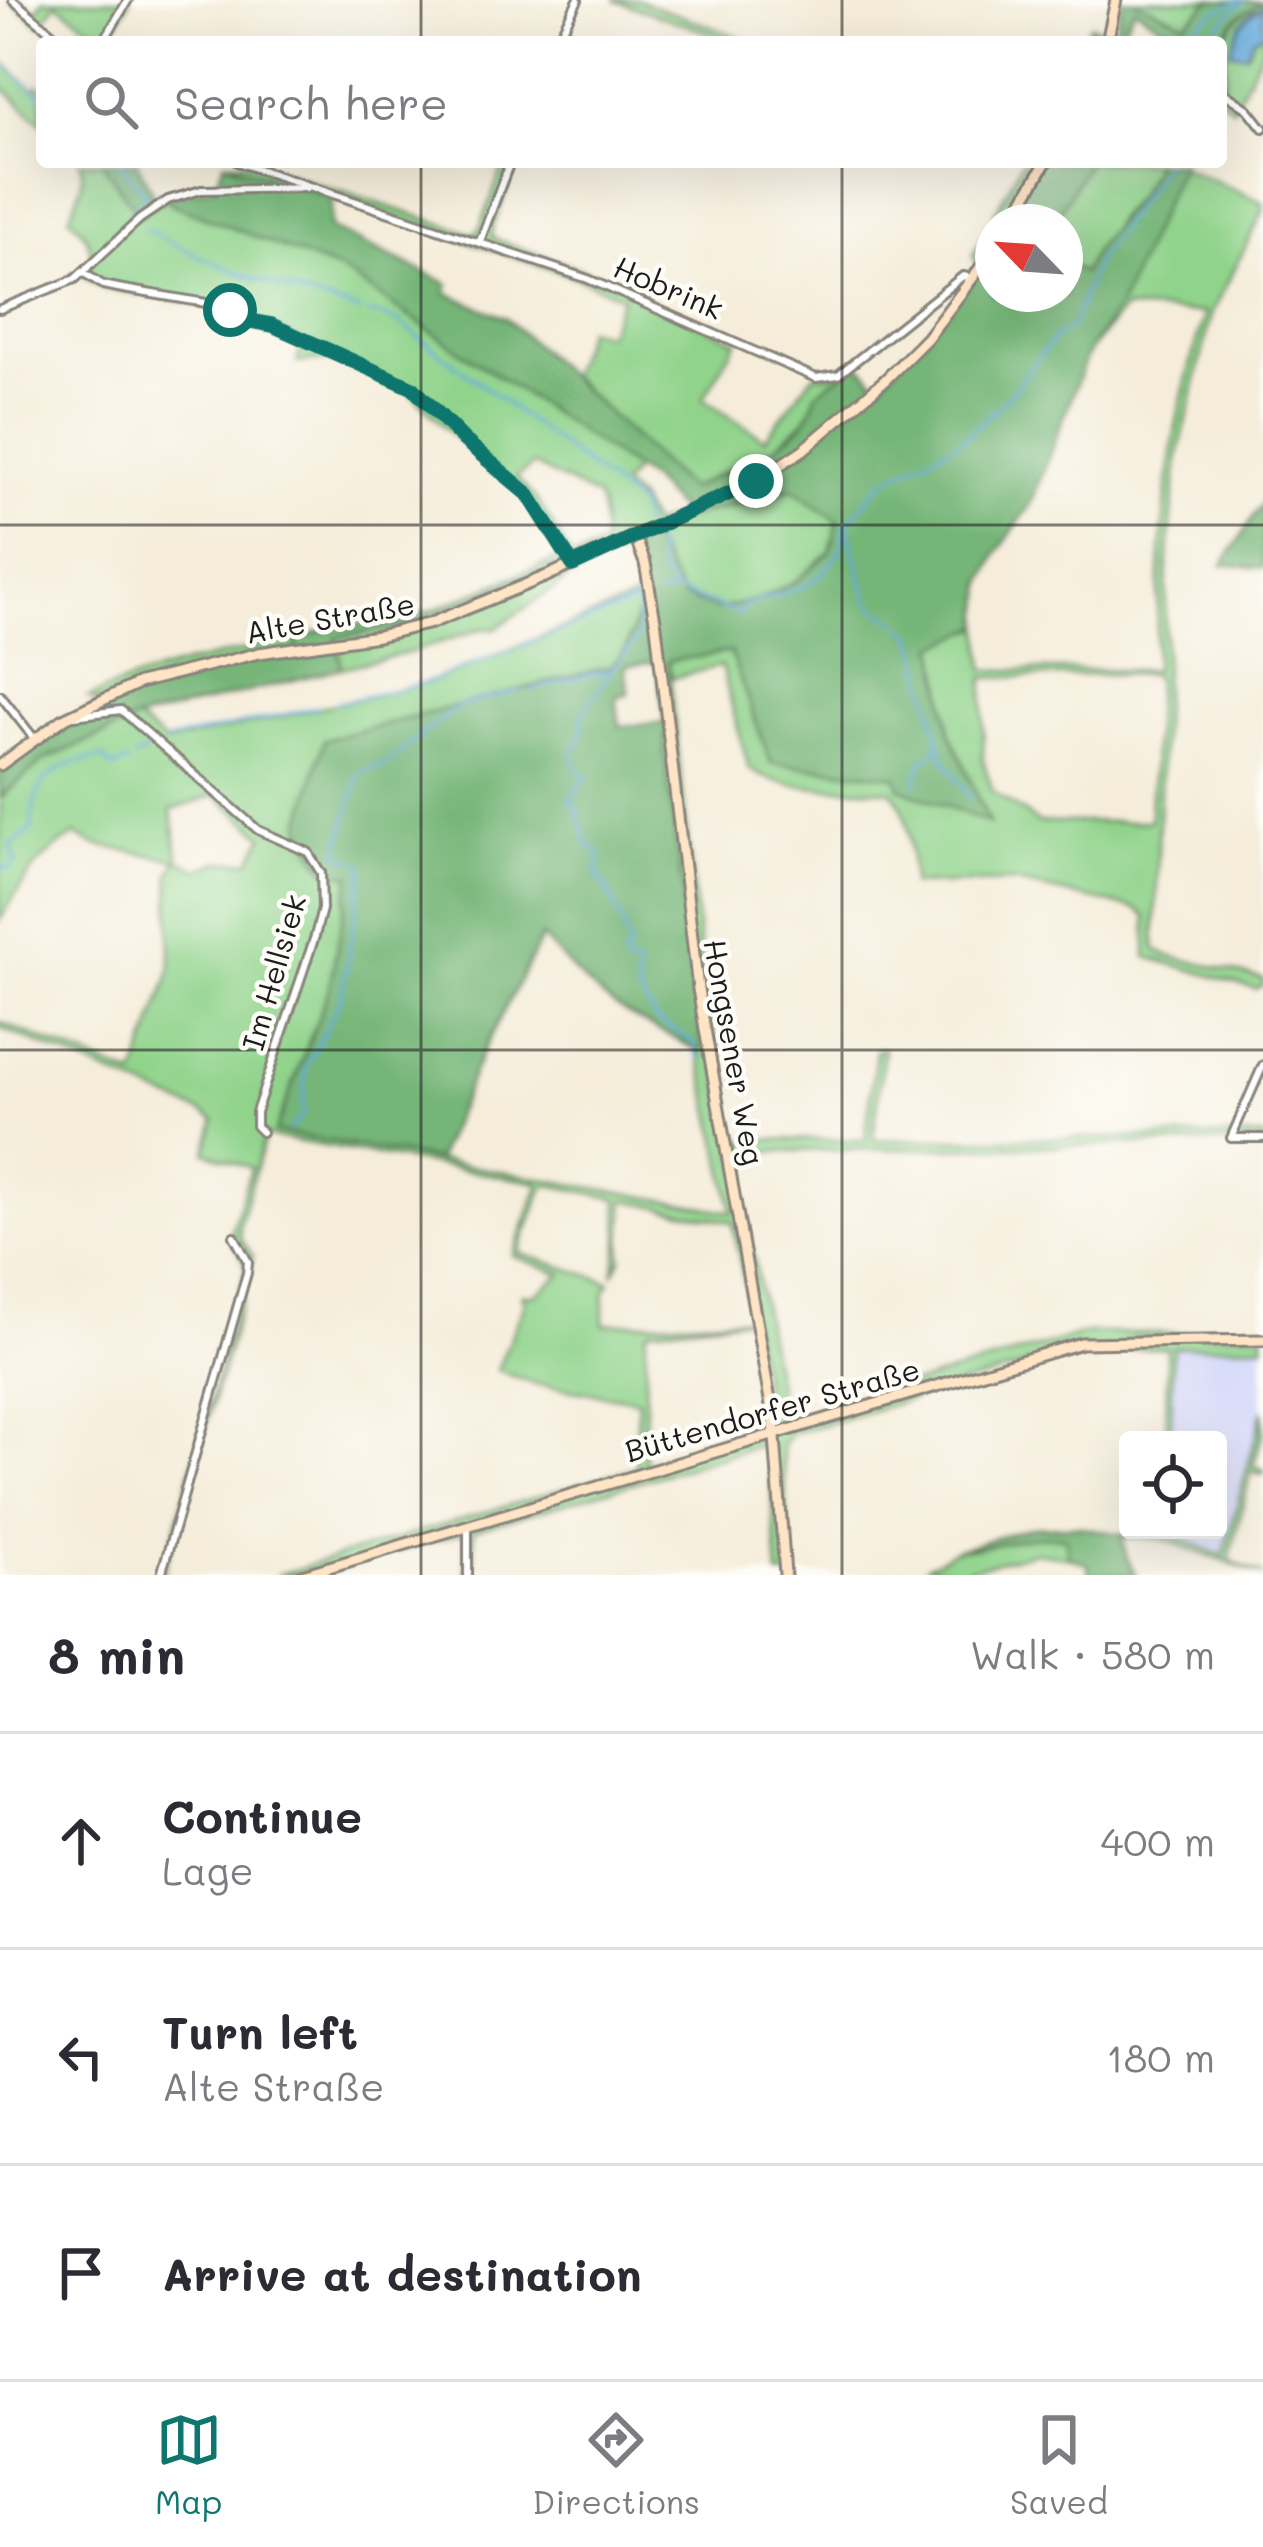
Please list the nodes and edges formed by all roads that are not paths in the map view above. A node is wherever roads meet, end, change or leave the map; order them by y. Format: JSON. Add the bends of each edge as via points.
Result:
{"nodes":[{"id":1,"x":13,"y":0,"type":"edge"},
{"id":2,"x":128,"y":0,"type":"edge"},
{"id":3,"x":578,"y":0,"type":"edge"},
{"id":4,"x":1115,"y":0,"type":"edge"},
{"id":5,"x":57,"y":36,"type":"edge"},
{"id":6,"x":107,"y":36,"type":"edge"},
{"id":7,"x":559,"y":36,"type":"edge"},
{"id":8,"x":1108,"y":36,"type":"edge"},
{"id":9,"x":1227,"y":96,"type":"edge"},
{"id":10,"x":1263,"y":128,"type":"edge"},
{"id":11,"x":255,"y":168,"type":"edge"},
{"id":12,"x":508,"y":168,"type":"edge"},
{"id":13,"x":1042,"y":168,"type":"edge"},
{"id":14,"x":316,"y":188,"type":"junction"},
{"id":15,"x":1022,"y":204,"type":"edge"},
{"id":16,"x":480,"y":241,"type":"junction"},
{"id":17,"x":84,"y":273,"type":"junction"},
{"id":18,"x":975,"y":275,"type":"edge"},
{"id":19,"x":973,"y":278,"type":"junction"},
{"id":20,"x":0,"y":309,"type":"edge"},
{"id":21,"x":635,"y":537,"type":"junction"},
{"id":22,"x":573,"y":565,"type":"junction"},
{"id":23,"x":0,"y":695,"type":"edge"},
{"id":24,"x":64,"y":718,"type":"junction"},
{"id":25,"x":33,"y":737,"type":"junction"},
{"id":26,"x":0,"y":765,"type":"edge"},
{"id":27,"x":225,"y":800,"type":"joint"},
{"id":28,"x":1263,"y":1065,"type":"edge"},
{"id":29,"x":262,"y":1132,"type":"dead end"},
{"id":30,"x":1263,"y":1138,"type":"edge"},
{"id":31,"x":234,"y":1236,"type":"dead end"},
{"id":32,"x":1263,"y":1340,"type":"edge"},
{"id":33,"x":775,"y":1432,"type":"junction"},
{"id":34,"x":468,"y":1524,"type":"junction"},
{"id":35,"x":160,"y":1575,"type":"edge"},
{"id":36,"x":302,"y":1575,"type":"edge"},
{"id":37,"x":468,"y":1575,"type":"edge"},
{"id":38,"x":785,"y":1575,"type":"edge"}],
"edges":[{"from":1,"to":5,"type":"street"},
{"from":2,"to":6,"type":"street"},
{"from":3,"to":7,"type":"street"},
{"from":4,"to":8,"type":"street"},
{"from":9,"to":10,"type":"street"},
{"from":11,"to":14,"type":"street","name":"Hobrink"},
{"from":12,"to":16,"type":"street"},
{"from":13,"to":15,"type":"street"},
{"from":14,"to":16,"type":"street","name":"Hobrink"},
{"from":14,"to":17,"type":"street","via":[[219,188],[168,200]]},
{"from":16,"to":19,"type":"street","name":"Hobrink","via":[[602,284],[815,378],[838,374],[963,276]]},
{"from":17,"to":20,"type":"street"},
{"from":17,"to":22,"type":"street","via":[[123,289],[218,305],[413,388],[528,494]]},
{"from":18,"to":19,"type":"street","name":"Alte Straße"},
{"from":19,"to":21,"type":"street","name":"Alte Straße","via":[[927,338],[803,450]]},
{"from":21,"to":22,"type":"street","name":"Alte Straße"},
{"from":21,"to":33,"type":"street","name":"Hongsener Weg","via":[[656,626],[698,989]]},
{"from":22,"to":24,"type":"street","name":"Alte Straße","via":[[431,623],[171,674]]},
{"from":23,"to":25,"type":"street"},
{"from":24,"to":25,"type":"street","name":"Alte Straße"},
{"from":24,"to":27,"type":"street","name":"Alte Straße","via":[[121,710]]},
{"from":25,"to":26,"type":"street","name":"Alte Straße"},
{"from":27,"to":29,"type":"street","name":"Im Hellsiek","via":[[258,830],[308,853],[321,873],[315,936],[256,1112]]},
{"from":28,"to":30,"type":"street","via":[[1231,1138]]},
{"from":31,"to":35,"type":"street","via":[[248,1273]]},
{"from":32,"to":33,"type":"street","name":"Büttendorfer Straße","via":[[1081,1343]]},
{"from":33,"to":34,"type":"street","name":"Büttendorfer Straße"},
{"from":33,"to":38,"type":"street","name":"Hongsener Weg"},
{"from":34,"to":36,"type":"street","name":"Büttendorfer Straße"},
{"from":34,"to":37,"type":"street"}]}
